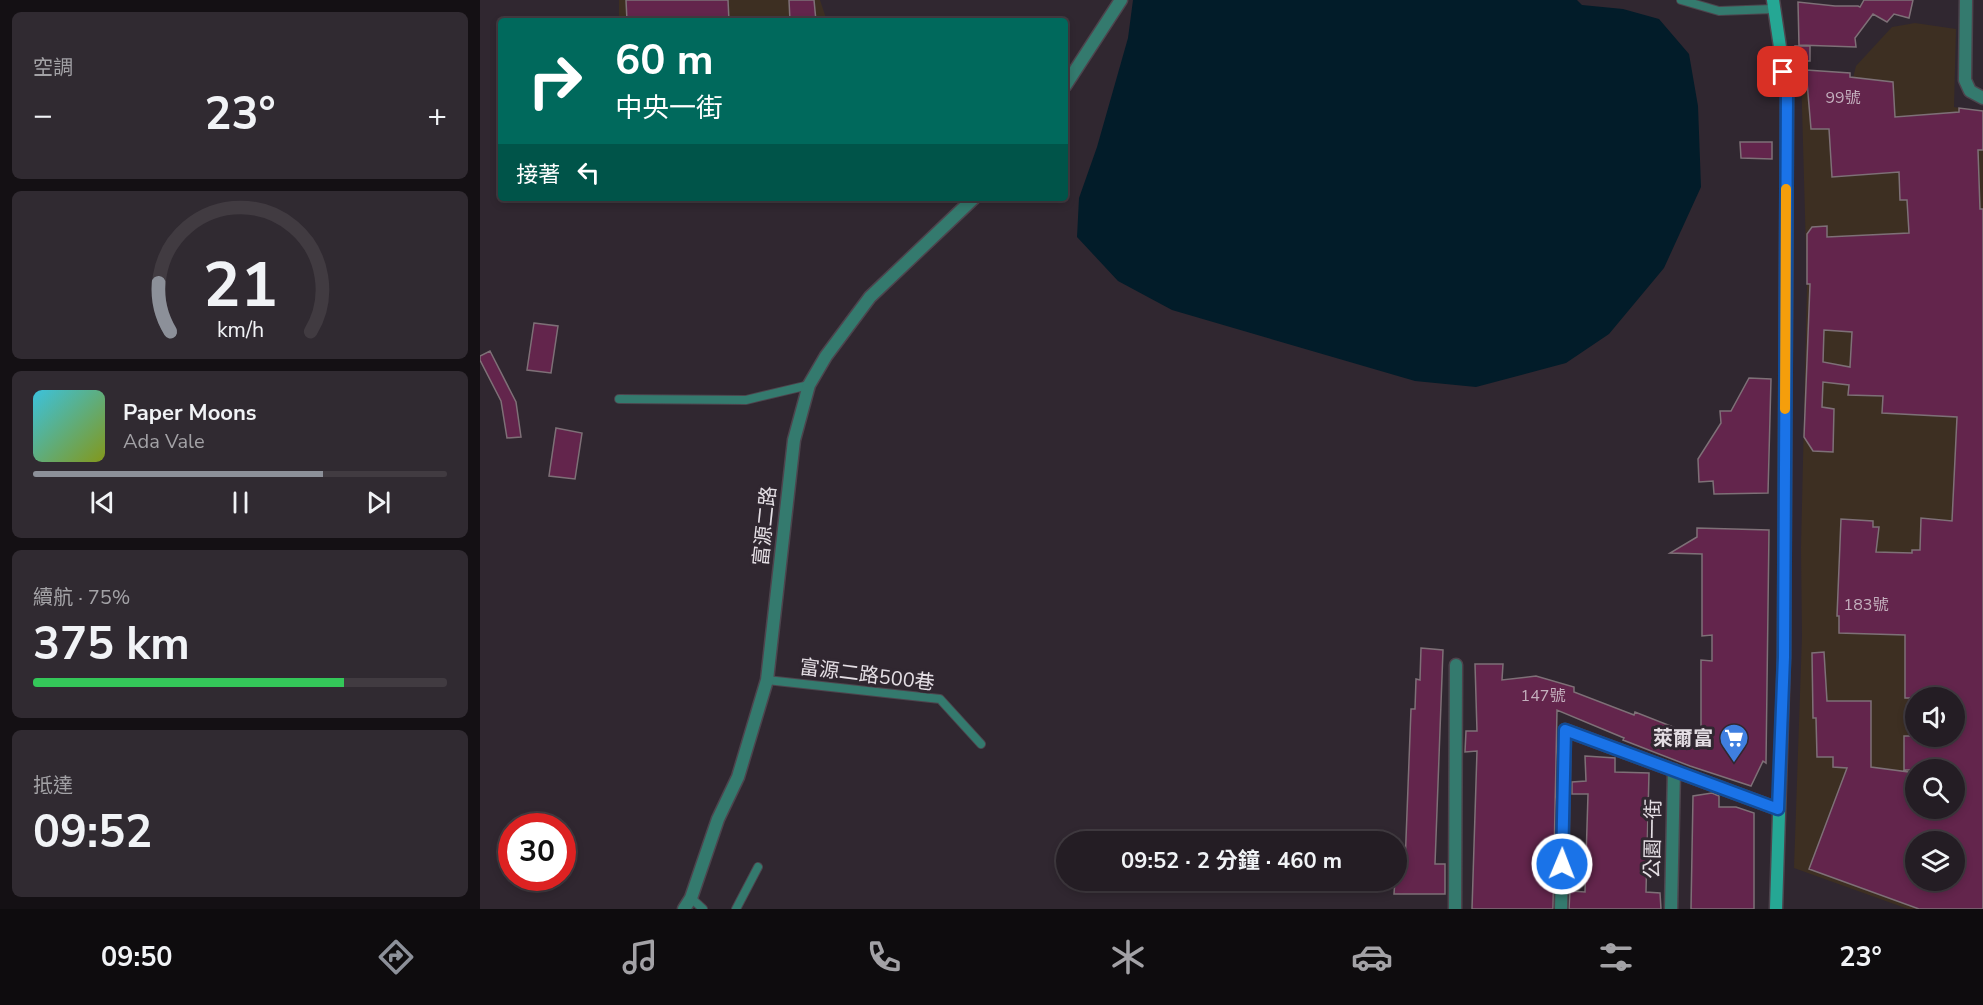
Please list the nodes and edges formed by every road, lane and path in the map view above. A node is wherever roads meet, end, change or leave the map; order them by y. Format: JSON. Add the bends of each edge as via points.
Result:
{"nodes":[{"id":1,"x":1121,"y":0,"type":"edge"},
{"id":2,"x":1682,"y":0,"type":"edge"},
{"id":3,"x":1966,"y":0,"type":"edge"},
{"id":4,"x":1773,"y":4,"type":"edge"},
{"id":5,"x":1068,"y":81,"type":"edge"},
{"id":6,"x":1983,"y":98,"type":"edge"},
{"id":7,"x":971,"y":201,"type":"edge"},
{"id":8,"x":809,"y":385,"type":"junction"},
{"id":9,"x":619,"y":399,"type":"dead end"},
{"id":10,"x":1456,"y":665,"type":"dead end"},
{"id":11,"x":767,"y":680,"type":"junction"},
{"id":12,"x":981,"y":744,"type":"dead end"},
{"id":13,"x":1674,"y":770,"type":"junction"},
{"id":14,"x":1778,"y":809,"type":"junction"},
{"id":15,"x":758,"y":867,"type":"dead end"},
{"id":16,"x":691,"y":898,"type":"junction"},
{"id":17,"x":684,"y":909,"type":"edge"},
{"id":18,"x":703,"y":909,"type":"edge"},
{"id":19,"x":736,"y":909,"type":"edge"},
{"id":20,"x":1455,"y":909,"type":"edge"},
{"id":21,"x":1561,"y":909,"type":"edge"},
{"id":22,"x":1671,"y":909,"type":"edge"},
{"id":23,"x":1776,"y":909,"type":"edge"}],
"edges":[{"from":1,"to":5,"type":"street"},
{"from":2,"to":4,"type":"lane","via":[[1719,11]]},
{"from":3,"to":6,"type":"street","via":[[1965,80],[1970,91]]},
{"from":4,"to":14,"type":"street","via":[[1787,94],[1784,657]]},
{"from":7,"to":8,"type":"street","name":"富源二路","via":[[870,297]]},
{"from":8,"to":9,"type":"lane","via":[[746,400]]},
{"from":8,"to":11,"type":"street","name":"富源二路","via":[[794,440]]},
{"from":10,"to":20,"type":"street"},
{"from":11,"to":12,"type":"lane","name":"富源二路500巷","via":[[940,699]]},
{"from":11,"to":16,"type":"street","name":"富源二路","via":[[738,777],[718,819]]},
{"from":13,"to":14,"type":"street"},
{"from":13,"to":21,"type":"street","via":[[1565,730]]},
{"from":13,"to":22,"type":"street","name":"公園一街"},
{"from":14,"to":23,"type":"street"},
{"from":15,"to":19,"type":"lane"},
{"from":16,"to":17,"type":"street","name":"富源二路"},
{"from":16,"to":18,"type":"lane"}]}
